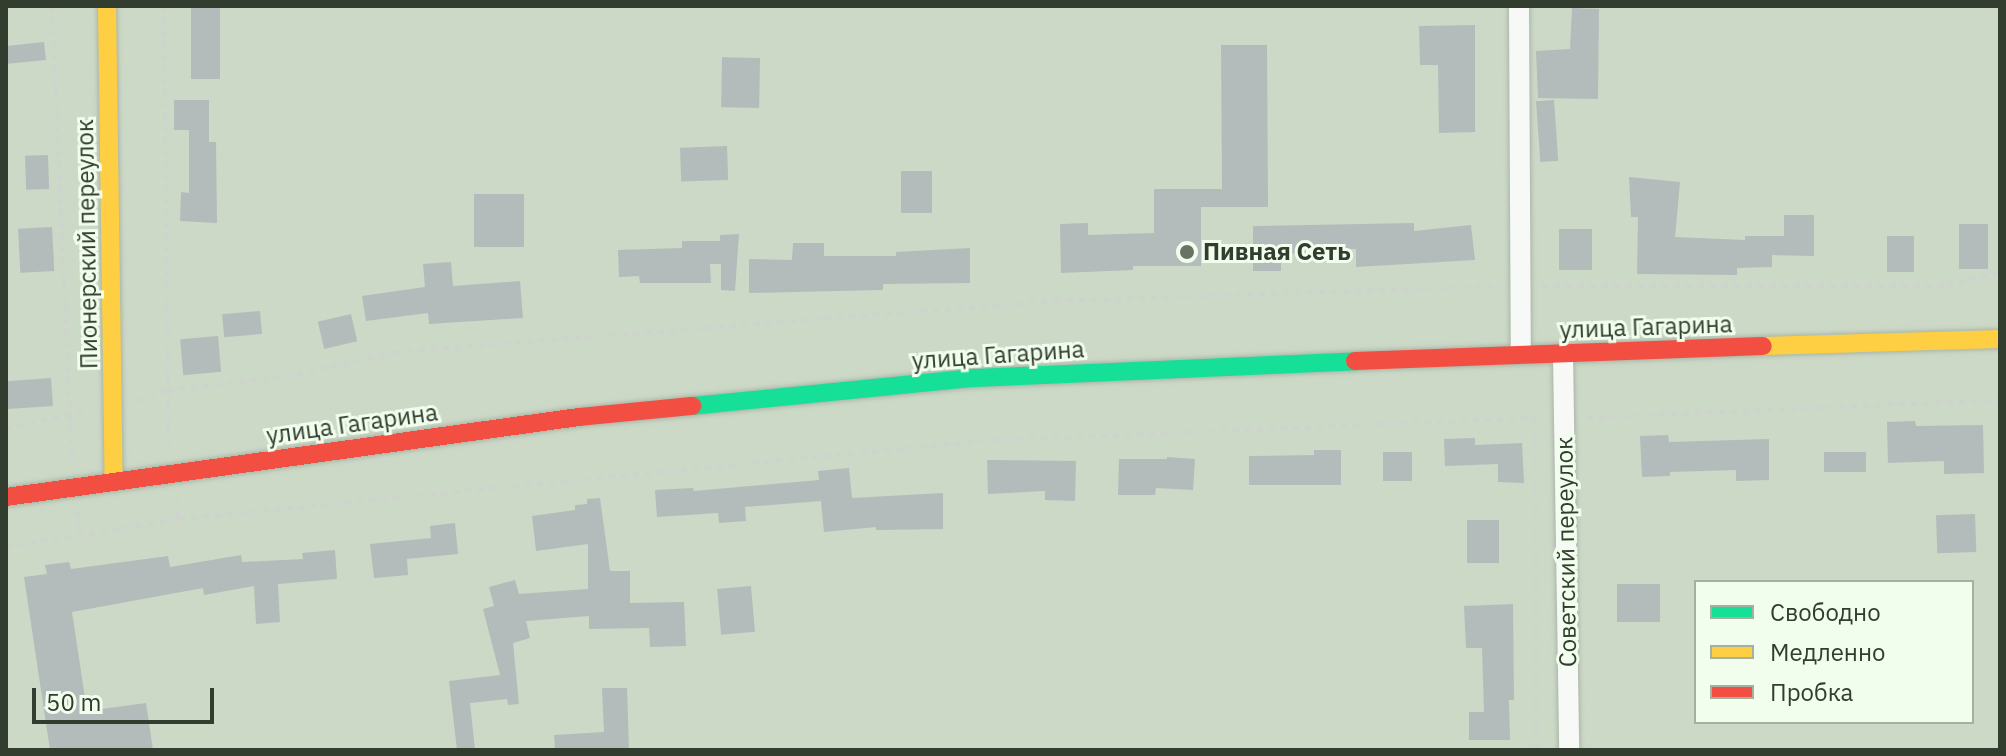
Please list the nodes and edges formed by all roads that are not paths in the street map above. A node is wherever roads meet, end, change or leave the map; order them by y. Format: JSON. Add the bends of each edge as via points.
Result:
{"nodes":[{"id":1,"x":107,"y":6,"type":"edge"},
{"id":2,"x":1519,"y":6,"type":"edge"},
{"id":3,"x":2000,"y":339,"type":"edge"},
{"id":4,"x":1521,"y":354,"type":"junction"},
{"id":5,"x":1563,"y":354,"type":"junction"},
{"id":6,"x":114,"y":481,"type":"junction"},
{"id":7,"x":6,"y":497,"type":"edge"},
{"id":8,"x":1569,"y":750,"type":"edge"}],
"edges":[{"from":1,"to":6,"type":"main road","name":"Пионерский переулок"},
{"from":2,"to":4,"type":"street"},
{"from":3,"to":5,"type":"main road","name":"улица Гагарина"},
{"from":4,"to":5,"type":"main road","name":"улица Гагарина"},
{"from":4,"to":6,"type":"main road","name":"улица Гагарина","via":[[973,378],[579,417]]},
{"from":5,"to":8,"type":"street","name":"Советский переулок"},
{"from":6,"to":7,"type":"main road","name":"улица Гагарина"}]}
